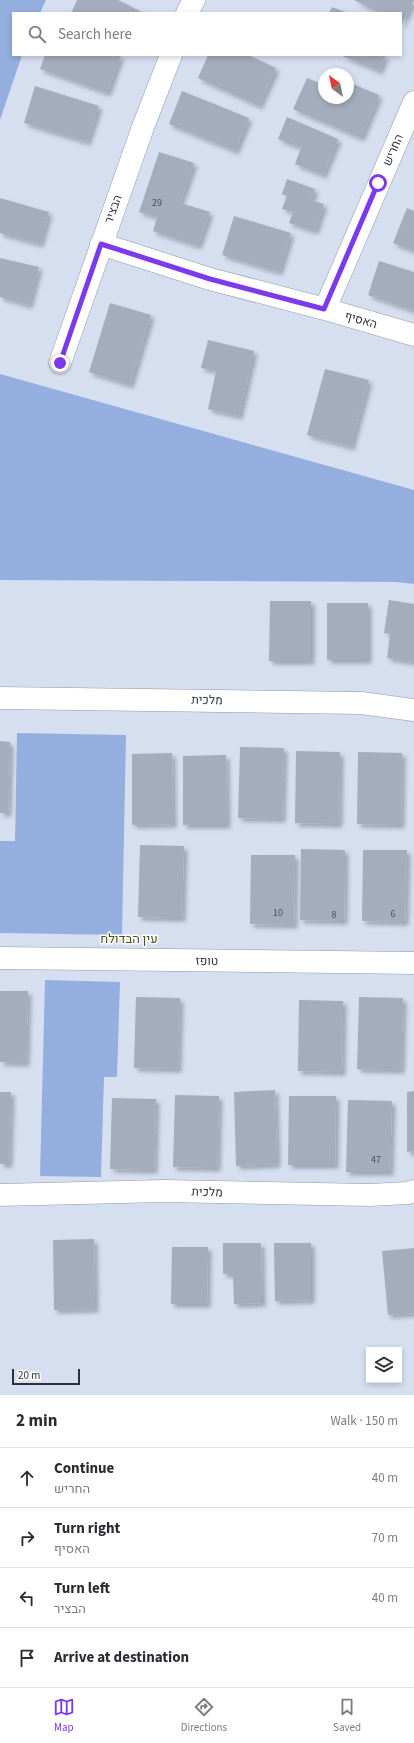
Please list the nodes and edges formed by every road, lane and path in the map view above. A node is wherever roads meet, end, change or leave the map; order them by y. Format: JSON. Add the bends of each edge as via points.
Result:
{"nodes":[{"id":1,"x":194,"y":0,"type":"edge"},
{"id":2,"x":188,"y":12,"type":"edge"},
{"id":3,"x":171,"y":56,"type":"edge"},
{"id":4,"x":414,"y":102,"type":"edge"},
{"id":5,"x":101,"y":244,"type":"junction"},
{"id":6,"x":324,"y":309,"type":"junction"},
{"id":7,"x":414,"y":335,"type":"edge"},
{"id":8,"x":60,"y":363,"type":"dead end"},
{"id":9,"x":0,"y":698,"type":"edge"},
{"id":10,"x":414,"y":710,"type":"edge"},
{"id":11,"x":0,"y":958,"type":"edge"},
{"id":12,"x":414,"y":963,"type":"edge"},
{"id":13,"x":414,"y":1191,"type":"edge"},
{"id":14,"x":0,"y":1195,"type":"edge"}],
"edges":[{"from":1,"to":2,"type":"street"},
{"from":3,"to":5,"type":"street","name":"הבציר","via":[[142,127]]},
{"from":4,"to":6,"type":"street","name":"החריש"},
{"from":5,"to":6,"type":"street","name":"האסיף","via":[[210,279]]},
{"from":5,"to":8,"type":"street","name":"הבציר"},
{"from":6,"to":7,"type":"street","name":"האסיף"},
{"from":9,"to":10,"type":"street","name":"מלכית","via":[[361,703]]},
{"from":11,"to":12,"type":"street","name":"טופז"},
{"from":13,"to":14,"type":"street","name":"מלכית","via":[[362,1195],[163,1191]]}]}
